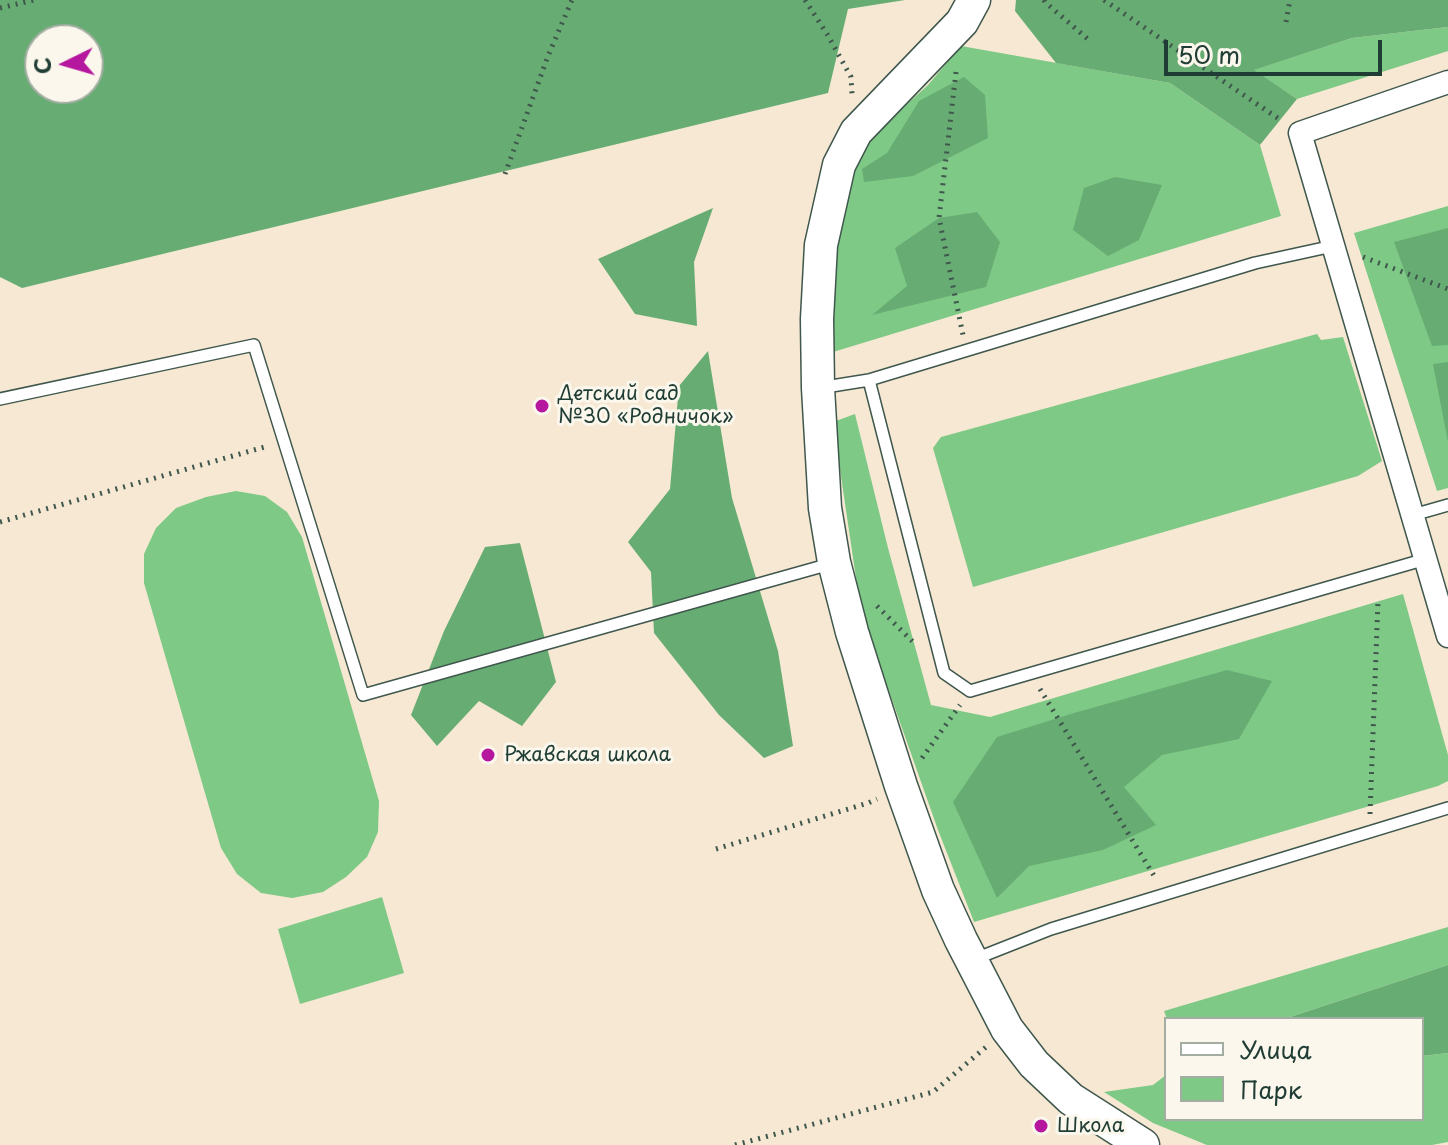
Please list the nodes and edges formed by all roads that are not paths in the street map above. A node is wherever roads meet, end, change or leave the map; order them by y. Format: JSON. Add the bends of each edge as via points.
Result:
{"nodes":[{"id":1,"x":968,"y":11,"type":"edge"},
{"id":2,"x":1448,"y":82,"type":"edge"},
{"id":3,"x":1333,"y":246,"type":"junction"},
{"id":4,"x":869,"y":380,"type":"junction"},
{"id":5,"x":818,"y":388,"type":"junction"},
{"id":6,"x":0,"y":399,"type":"edge"},
{"id":7,"x":1448,"y":505,"type":"edge"},
{"id":8,"x":1413,"y":515,"type":"junction"},
{"id":9,"x":1426,"y":559,"type":"junction"},
{"id":10,"x":834,"y":562,"type":"junction"},
{"id":11,"x":1447,"y":632,"type":"edge"},
{"id":12,"x":1448,"y":808,"type":"edge"},
{"id":13,"x":971,"y":961,"type":"junction"},
{"id":14,"x":1143,"y":1145,"type":"edge"}],
"edges":[{"from":1,"to":5,"type":"street","via":[[856,132],[839,165],[821,245]]},
{"from":2,"to":3,"type":"street","via":[[1300,133]]},
{"from":3,"to":4,"type":"lane","via":[[1255,263]]},
{"from":3,"to":8,"type":"street"},
{"from":4,"to":5,"type":"lane"},
{"from":4,"to":9,"type":"lane","via":[[944,673],[970,691]]},
{"from":5,"to":10,"type":"street","via":[[825,508]]},
{"from":6,"to":10,"type":"lane","via":[[254,345],[363,695]]},
{"from":7,"to":8,"type":"lane"},
{"from":8,"to":9,"type":"street"},
{"from":9,"to":11,"type":"street"},
{"from":10,"to":13,"type":"street","via":[[901,786],[938,890]]},
{"from":12,"to":13,"type":"lane","via":[[1051,929]]},
{"from":13,"to":14,"type":"street","via":[[1007,1029],[1034,1064],[1071,1099]]}]}
